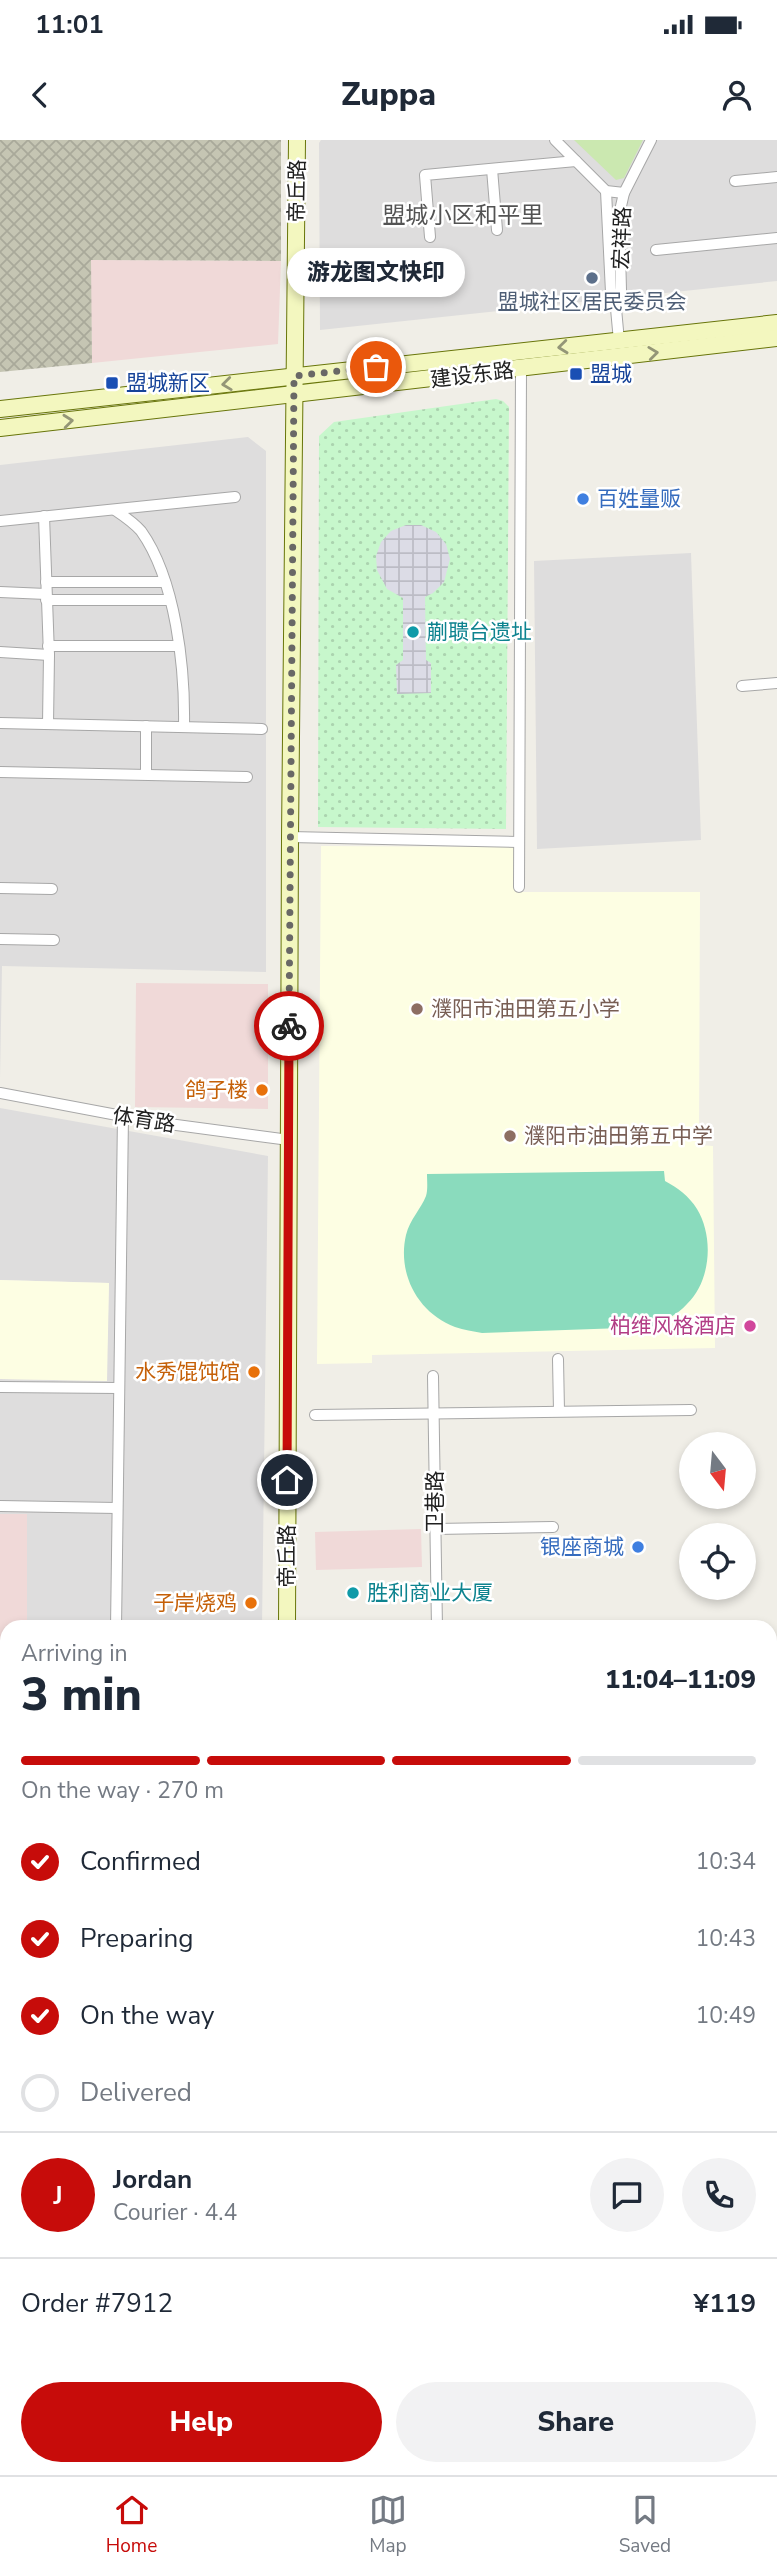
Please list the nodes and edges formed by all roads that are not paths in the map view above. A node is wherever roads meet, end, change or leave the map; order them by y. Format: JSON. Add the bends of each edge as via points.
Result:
{"nodes":[{"id":1,"x":297,"y":140,"type":"edge"},
{"id":2,"x":555,"y":140,"type":"edge"},
{"id":3,"x":650,"y":140,"type":"edge"},
{"id":4,"x":576,"y":161,"type":"junction"},
{"id":5,"x":492,"y":169,"type":"junction"},
{"id":6,"x":777,"y":177,"type":"edge"},
{"id":7,"x":735,"y":181,"type":"dead end"},
{"id":8,"x":606,"y":191,"type":"junction"},
{"id":9,"x":625,"y":192,"type":"junction"},
{"id":10,"x":497,"y":230,"type":"dead end"},
{"id":11,"x":430,"y":237,"type":"dead end"},
{"id":12,"x":777,"y":238,"type":"edge"},
{"id":13,"x":656,"y":250,"type":"dead end"},
{"id":14,"x":615,"y":299,"type":"junction"},
{"id":15,"x":777,"y":323,"type":"edge"},
{"id":16,"x":777,"y":338,"type":"edge"},
{"id":17,"x":619,"y":341,"type":"junction"},
{"id":18,"x":522,"y":369,"type":"junction"},
{"id":19,"x":294,"y":376,"type":"junction"},
{"id":20,"x":294,"y":396,"type":"junction"},
{"id":21,"x":0,"y":409,"type":"edge"},
{"id":22,"x":0,"y":428,"type":"edge"},
{"id":23,"x":235,"y":497,"type":"dead end"},
{"id":24,"x":116,"y":510,"type":"junction"},
{"id":25,"x":44,"y":516,"type":"junction"},
{"id":26,"x":0,"y":521,"type":"edge"},
{"id":27,"x":46,"y":582,"type":"junction"},
{"id":28,"x":165,"y":582,"type":"junction"},
{"id":29,"x":0,"y":592,"type":"edge"},
{"id":30,"x":46,"y":597,"type":"junction"},
{"id":31,"x":169,"y":600,"type":"junction"},
{"id":32,"x":178,"y":646,"type":"junction"},
{"id":33,"x":49,"y":650,"type":"junction"},
{"id":34,"x":0,"y":652,"type":"edge"},
{"id":35,"x":777,"y":683,"type":"edge"},
{"id":36,"x":742,"y":686,"type":"dead end"},
{"id":37,"x":0,"y":723,"type":"edge"},
{"id":38,"x":48,"y":724,"type":"junction"},
{"id":39,"x":146,"y":726,"type":"junction"},
{"id":40,"x":184,"y":726,"type":"junction"},
{"id":41,"x":262,"y":729,"type":"dead end"},
{"id":42,"x":0,"y":772,"type":"edge"},
{"id":43,"x":146,"y":775,"type":"junction"},
{"id":44,"x":247,"y":777,"type":"dead end"},
{"id":45,"x":290,"y":837,"type":"junction"},
{"id":46,"x":519,"y":842,"type":"junction"},
{"id":47,"x":519,"y":887,"type":"dead end"},
{"id":48,"x":0,"y":888,"type":"edge"},
{"id":49,"x":52,"y":889,"type":"dead end"},
{"id":50,"x":0,"y":939,"type":"edge"},
{"id":51,"x":54,"y":940,"type":"dead end"},
{"id":52,"x":0,"y":1093,"type":"edge"},
{"id":53,"x":122,"y":1116,"type":"junction"},
{"id":54,"x":289,"y":1140,"type":"junction"},
{"id":55,"x":558,"y":1359,"type":"dead end"},
{"id":56,"x":433,"y":1376,"type":"dead end"},
{"id":57,"x":0,"y":1387,"type":"edge"},
{"id":58,"x":119,"y":1388,"type":"junction"},
{"id":59,"x":691,"y":1410,"type":"dead end"},
{"id":60,"x":559,"y":1411,"type":"junction"},
{"id":61,"x":434,"y":1412,"type":"junction"},
{"id":62,"x":315,"y":1415,"type":"dead end"},
{"id":63,"x":0,"y":1506,"type":"edge"},
{"id":64,"x":117,"y":1507,"type":"junction"},
{"id":65,"x":553,"y":1527,"type":"dead end"},
{"id":66,"x":435,"y":1529,"type":"junction"},
{"id":67,"x":116,"y":1620,"type":"edge"},
{"id":68,"x":287,"y":1620,"type":"edge"},
{"id":69,"x":437,"y":1620,"type":"edge"}],
"edges":[{"from":1,"to":19,"type":"main road","name":"帝丘路"},
{"from":2,"to":4,"type":"street"},
{"from":3,"to":9,"type":"street","name":"宏祥路"},
{"from":4,"to":5,"type":"street"},
{"from":4,"to":8,"type":"street"},
{"from":5,"to":10,"type":"street"},
{"from":5,"to":11,"type":"street","via":[[425,175]]},
{"from":6,"to":7,"type":"street"},
{"from":8,"to":9,"type":"street"},
{"from":8,"to":14,"type":"street"},
{"from":9,"to":14,"type":"street","name":"宏祥路","via":[[619,215],[621,290]]},
{"from":12,"to":13,"type":"street"},
{"from":14,"to":17,"type":"street","name":"宏祥路"},
{"from":15,"to":17,"type":"main road","name":"建设东路"},
{"from":18,"to":16,"type":"main road","name":"建设东路","one_way":true},
{"from":17,"to":19,"type":"main road","name":"建设东路","one_way":true},
{"from":18,"to":20,"type":"main road","name":"建设东路"},
{"from":18,"to":46,"type":"street"},
{"from":19,"to":20,"type":"main road","name":"帝丘路"},
{"from":19,"to":21,"type":"main road","name":"建设东路","one_way":true},
{"from":22,"to":20,"type":"main road","name":"建设东路","one_way":true},
{"from":20,"to":45,"type":"main road","name":"帝丘路"},
{"from":23,"to":24,"type":"street"},
{"from":24,"to":25,"type":"street"},
{"from":24,"to":28,"type":"street","via":[[139,528]]},
{"from":25,"to":26,"type":"street"},
{"from":25,"to":27,"type":"street"},
{"from":27,"to":28,"type":"street"},
{"from":27,"to":30,"type":"street"},
{"from":28,"to":31,"type":"street"},
{"from":29,"to":30,"type":"street"},
{"from":30,"to":31,"type":"street"},
{"from":30,"to":33,"type":"street"},
{"from":31,"to":32,"type":"street"},
{"from":32,"to":33,"type":"street"},
{"from":32,"to":40,"type":"street"},
{"from":33,"to":34,"type":"street"},
{"from":33,"to":38,"type":"street"},
{"from":35,"to":36,"type":"street"},
{"from":37,"to":38,"type":"street"},
{"from":38,"to":39,"type":"street"},
{"from":39,"to":40,"type":"street"},
{"from":39,"to":43,"type":"street"},
{"from":40,"to":41,"type":"street"},
{"from":42,"to":43,"type":"street"},
{"from":43,"to":44,"type":"street"},
{"from":45,"to":46,"type":"street"},
{"from":45,"to":54,"type":"main road","name":"帝丘路"},
{"from":46,"to":47,"type":"street"},
{"from":48,"to":49,"type":"street"},
{"from":50,"to":51,"type":"street"},
{"from":52,"to":53,"type":"street","name":"体育路"},
{"from":53,"to":54,"type":"street","name":"体育路"},
{"from":53,"to":58,"type":"street"},
{"from":54,"to":68,"type":"main road","name":"帝丘路"},
{"from":55,"to":60,"type":"street"},
{"from":56,"to":61,"type":"street","name":"卫巷路"},
{"from":57,"to":58,"type":"street"},
{"from":58,"to":64,"type":"street"},
{"from":59,"to":60,"type":"street"},
{"from":60,"to":61,"type":"street"},
{"from":61,"to":62,"type":"street"},
{"from":61,"to":66,"type":"street","name":"卫巷路"},
{"from":63,"to":64,"type":"street"},
{"from":64,"to":67,"type":"street"},
{"from":65,"to":66,"type":"street"},
{"from":66,"to":69,"type":"street","name":"卫巷路"}]}
